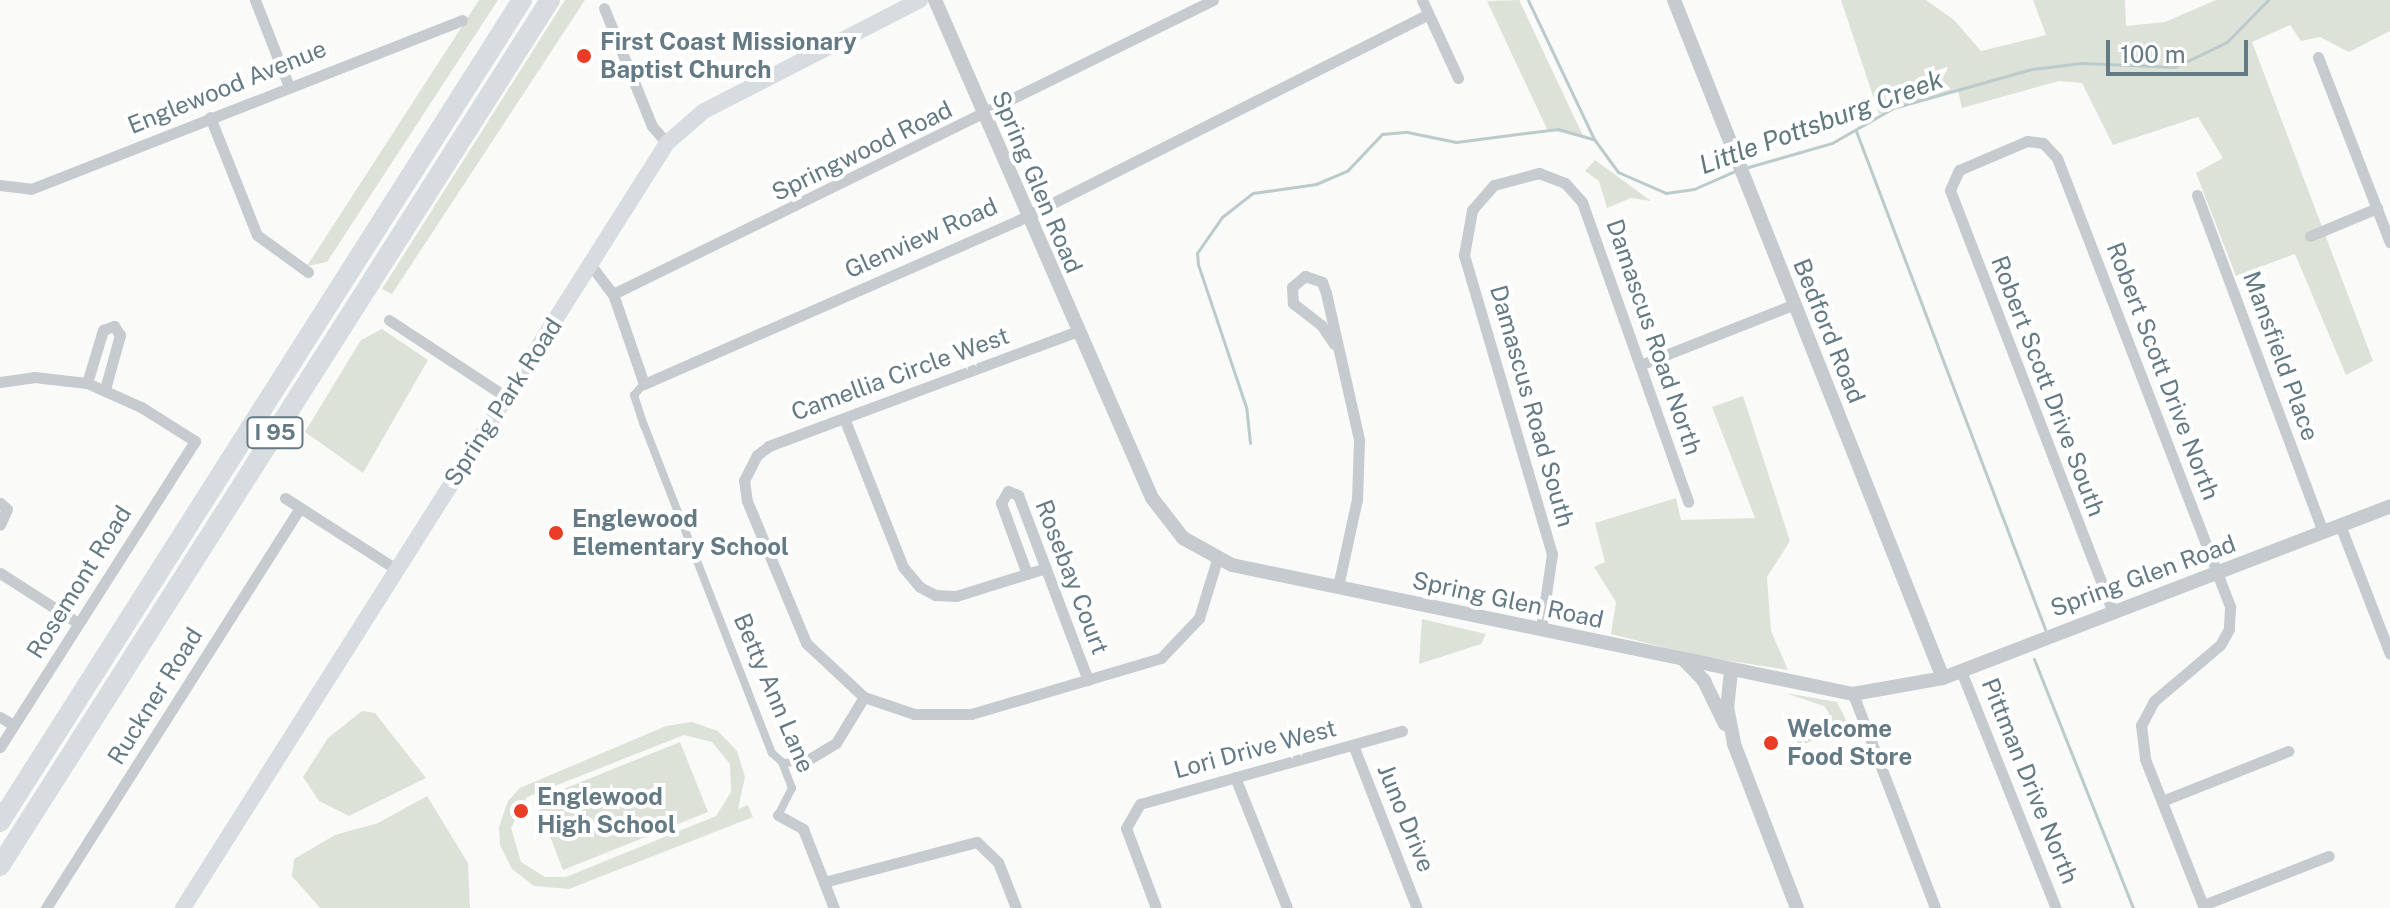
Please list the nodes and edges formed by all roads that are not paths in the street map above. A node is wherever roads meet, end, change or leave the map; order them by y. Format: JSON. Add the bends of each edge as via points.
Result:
{"nodes":[{"id":1,"x":255,"y":0,"type":"edge"},
{"id":2,"x":522,"y":0,"type":"edge"},
{"id":3,"x":550,"y":0,"type":"edge"},
{"id":4,"x":920,"y":0,"type":"edge"},
{"id":5,"x":935,"y":0,"type":"edge"},
{"id":6,"x":1213,"y":0,"type":"edge"},
{"id":7,"x":1422,"y":0,"type":"edge"},
{"id":8,"x":1674,"y":0,"type":"edge"},
{"id":9,"x":604,"y":8,"type":"dead end"},
{"id":10,"x":1426,"y":15,"type":"junction"},
{"id":11,"x":462,"y":20,"type":"dead end"},
{"id":12,"x":2318,"y":57,"type":"dead end"},
{"id":13,"x":1458,"y":78,"type":"dead end"},
{"id":14,"x":288,"y":84,"type":"junction"},
{"id":15,"x":984,"y":116,"type":"junction"},
{"id":16,"x":210,"y":117,"type":"junction"},
{"id":17,"x":667,"y":143,"type":"junction"},
{"id":18,"x":1953,"y":177,"type":"joint"},
{"id":19,"x":4,"y":187,"type":"edge"},
{"id":20,"x":2197,"y":195,"type":"dead end"},
{"id":21,"x":1479,"y":199,"type":"joint"},
{"id":22,"x":2377,"y":208,"type":"junction"},
{"id":23,"x":1026,"y":215,"type":"junction"},
{"id":24,"x":2310,"y":236,"type":"dead end"},
{"id":25,"x":2390,"y":243,"type":"edge"},
{"id":26,"x":590,"y":264,"type":"junction"},
{"id":27,"x":308,"y":272,"type":"dead end"},
{"id":28,"x":613,"y":294,"type":"junction"},
{"id":29,"x":1795,"y":304,"type":"junction"},
{"id":30,"x":389,"y":320,"type":"dead end"},
{"id":31,"x":1078,"y":331,"type":"junction"},
{"id":32,"x":1334,"y":344,"type":"junction"},
{"id":33,"x":1640,"y":365,"type":"junction"},
{"id":34,"x":0,"y":382,"type":"edge"},
{"id":35,"x":87,"y":383,"type":"junction"},
{"id":36,"x":644,"y":384,"type":"junction"},
{"id":37,"x":105,"y":389,"type":"junction"},
{"id":38,"x":506,"y":397,"type":"junction"},
{"id":39,"x":844,"y":418,"type":"junction"},
{"id":40,"x":285,"y":498,"type":"dead end"},
{"id":41,"x":1688,"y":502,"type":"dead end"},
{"id":42,"x":0,"y":503,"type":"edge"},
{"id":43,"x":2390,"y":506,"type":"edge"},
{"id":44,"x":300,"y":508,"type":"junction"},
{"id":45,"x":0,"y":525,"type":"edge"},
{"id":46,"x":2340,"y":525,"type":"junction"},
{"id":47,"x":2323,"y":532,"type":"junction"},
{"id":48,"x":1217,"y":560,"type":"junction"},
{"id":49,"x":1046,"y":568,"type":"junction"},
{"id":50,"x":396,"y":569,"type":"junction"},
{"id":51,"x":0,"y":573,"type":"edge"},
{"id":52,"x":2217,"y":573,"type":"junction"},
{"id":53,"x":1027,"y":574,"type":"junction"},
{"id":54,"x":1338,"y":586,"type":"junction"},
{"id":55,"x":2112,"y":610,"type":"junction"},
{"id":56,"x":78,"y":623,"type":"junction"},
{"id":57,"x":1541,"y":629,"type":"junction"},
{"id":58,"x":2390,"y":654,"type":"edge"},
{"id":59,"x":1684,"y":661,"type":"junction"},
{"id":60,"x":1731,"y":671,"type":"junction"},
{"id":61,"x":1961,"y":671,"type":"junction"},
{"id":62,"x":1943,"y":678,"type":"junction"},
{"id":63,"x":1088,"y":680,"type":"junction"},
{"id":64,"x":1853,"y":694,"type":"junction"},
{"id":65,"x":864,"y":697,"type":"junction"},
{"id":66,"x":0,"y":717,"type":"edge"},
{"id":67,"x":14,"y":725,"type":"junction"},
{"id":68,"x":1402,"y":731,"type":"dead end"},
{"id":69,"x":1733,"y":741,"type":"junction"},
{"id":70,"x":1353,"y":745,"type":"junction"},
{"id":71,"x":0,"y":747,"type":"edge"},
{"id":72,"x":2288,"y":751,"type":"dead end"},
{"id":73,"x":806,"y":761,"type":"joint"},
{"id":74,"x":783,"y":763,"type":"junction"},
{"id":75,"x":1235,"y":777,"type":"junction"},
{"id":76,"x":2162,"y":801,"type":"junction"},
{"id":77,"x":778,"y":815,"type":"joint"},
{"id":78,"x":0,"y":822,"type":"edge"},
{"id":79,"x":2329,"y":856,"type":"dead end"},
{"id":80,"x":0,"y":866,"type":"edge"},
{"id":81,"x":824,"y":882,"type":"junction"},
{"id":82,"x":2204,"y":907,"type":"edge"},
{"id":83,"x":46,"y":908,"type":"edge"},
{"id":84,"x":183,"y":908,"type":"edge"},
{"id":85,"x":834,"y":908,"type":"edge"},
{"id":86,"x":1016,"y":908,"type":"edge"},
{"id":87,"x":1156,"y":908,"type":"edge"},
{"id":88,"x":1287,"y":908,"type":"edge"},
{"id":89,"x":1417,"y":908,"type":"edge"},
{"id":90,"x":1797,"y":908,"type":"edge"},
{"id":91,"x":1935,"y":908,"type":"edge"},
{"id":92,"x":2056,"y":908,"type":"edge"}],
"edges":[{"from":1,"to":14,"type":"street"},
{"from":2,"to":78,"type":"highway","number":"I 95"},
{"from":3,"to":80,"type":"highway","number":"I 95"},
{"from":4,"to":17,"type":"main road","name":"Spring Park Road","via":[[704,111]]},
{"from":5,"to":15,"type":"street","name":"Spring Glen Road"},
{"from":6,"to":15,"type":"street","name":"Springwood Road"},
{"from":7,"to":10,"type":"street"},
{"from":8,"to":29,"type":"street","name":"Bedford Road"},
{"from":9,"to":17,"type":"street","via":[[652,126]]},
{"from":10,"to":13,"type":"street"},
{"from":10,"to":23,"type":"street","name":"Glenview Road"},
{"from":11,"to":14,"type":"street","name":"Englewood Avenue"},
{"from":12,"to":22,"type":"street"},
{"from":14,"to":16,"type":"street","name":"Englewood Avenue"},
{"from":15,"to":23,"type":"street","name":"Spring Glen Road"},
{"from":15,"to":28,"type":"street","name":"Springwood Road"},
{"from":16,"to":19,"type":"street","name":"Englewood Avenue","via":[[31,189]]},
{"from":16,"to":27,"type":"street","via":[[257,235]]},
{"from":17,"to":26,"type":"main road","name":"Spring Park Road"},
{"from":18,"to":52,"type":"street","name":"Robert Scott Drive North","via":[[1966,166],[2027,141],[2043,143],[2057,158]]},
{"from":18,"to":55,"type":"street","name":"Robert Scott Drive South","via":[[1952,200]]},
{"from":20,"to":47,"type":"street","name":"Mansfield Place"},
{"from":21,"to":33,"type":"street","name":"Damascus Road North","via":[[1502,181],[1531,173],[1554,177],[1572,190],[1587,212]]},
{"from":21,"to":57,"type":"street","name":"Damascus Road South","via":[[1467,223],[1464,255],[1552,554]]},
{"from":22,"to":24,"type":"street"},
{"from":22,"to":25,"type":"street"},
{"from":23,"to":31,"type":"street","name":"Spring Glen Road"},
{"from":23,"to":36,"type":"street","name":"Glenview Road"},
{"from":26,"to":28,"type":"street","name":"Betty Ann Lane"},
{"from":26,"to":38,"type":"main road","name":"Spring Park Road"},
{"from":28,"to":36,"type":"street","name":"Betty Ann Lane"},
{"from":29,"to":33,"type":"street"},
{"from":29,"to":62,"type":"street","name":"Bedford Road"},
{"from":30,"to":38,"type":"street"},
{"from":31,"to":39,"type":"street","name":"Camellia Circle West"},
{"from":31,"to":48,"type":"street","name":"Spring Glen Road","via":[[1160,512],[1183,538]]},
{"from":32,"to":32,"type":"street","via":[[1321,325],[1293,303],[1292,287],[1305,276],[1322,282]]},
{"from":32,"to":54,"type":"street","via":[[1355,414],[1360,471]]},
{"from":33,"to":41,"type":"street","name":"Damascus Road North"},
{"from":34,"to":35,"type":"street","via":[[34,377]]},
{"from":35,"to":37,"type":"street"},
{"from":35,"to":37,"type":"street","via":[[103,330],[114,326],[120,335]]},
{"from":36,"to":74,"type":"street","name":"Betty Ann Lane","via":[[634,395],[644,425],[772,753]]},
{"from":37,"to":56,"type":"street","name":"Rosemont Road","via":[[195,441]]},
{"from":38,"to":50,"type":"main road","name":"Spring Park Road"},
{"from":39,"to":53,"type":"street","via":[[912,581],[943,597]]},
{"from":39,"to":65,"type":"street","name":"Camellia Circle West","via":[[769,446],[746,471],[747,501],[793,618],[819,660]]},
{"from":40,"to":44,"type":"street"},
{"from":42,"to":45,"type":"street","via":[[7,509]]},
{"from":43,"to":46,"type":"street","name":"Spring Glen Road"},
{"from":44,"to":50,"type":"street"},
{"from":44,"to":83,"type":"street","name":"Ruckner Road"},
{"from":46,"to":47,"type":"street","name":"Spring Glen Road"},
{"from":46,"to":58,"type":"street"},
{"from":47,"to":52,"type":"street","name":"Spring Glen Road"},
{"from":48,"to":54,"type":"street","name":"Spring Glen Road"},
{"from":48,"to":63,"type":"street","via":[[1199,618],[1176,648],[1148,665]]},
{"from":49,"to":53,"type":"street"},
{"from":49,"to":53,"type":"street","name":"Rosebay Court","via":[[1018,495],[1008,491],[1001,503]]},
{"from":49,"to":63,"type":"street","name":"Rosebay Court"},
{"from":50,"to":84,"type":"main road","name":"Spring Park Road"},
{"from":51,"to":56,"type":"street"},
{"from":52,"to":55,"type":"street","name":"Spring Glen Road"},
{"from":52,"to":76,"type":"street","name":"Robert Scott Drive North","via":[[2230,607],[2225,638],[2154,701],[2141,725],[2145,759]]},
{"from":54,"to":57,"type":"street","name":"Spring Glen Road"},
{"from":55,"to":61,"type":"street","name":"Spring Glen Road"},
{"from":56,"to":67,"type":"street","name":"Rosemont Road"},
{"from":57,"to":59,"type":"street","name":"Spring Glen Road"},
{"from":59,"to":60,"type":"street","name":"Spring Glen Road"},
{"from":59,"to":69,"type":"street","via":[[1704,681]]},
{"from":60,"to":64,"type":"street","name":"Spring Glen Road"},
{"from":60,"to":69,"type":"street","via":[[1727,707]]},
{"from":61,"to":62,"type":"street","name":"Spring Glen Road"},
{"from":61,"to":92,"type":"street","name":"Pittman Drive North"},
{"from":62,"to":64,"type":"street","name":"Spring Glen Road"},
{"from":63,"to":65,"type":"street","via":[[971,714],[914,714]]},
{"from":64,"to":91,"type":"street"},
{"from":65,"to":73,"type":"street","via":[[836,743]]},
{"from":66,"to":67,"type":"street"},
{"from":67,"to":71,"type":"street","name":"Rosemont Road"},
{"from":68,"to":70,"type":"street","name":"Lori Drive West"},
{"from":69,"to":90,"type":"street"},
{"from":70,"to":75,"type":"street","name":"Lori Drive West"},
{"from":70,"to":89,"type":"street","name":"Juno Drive"},
{"from":72,"to":76,"type":"street"},
{"from":73,"to":74,"type":"street"},
{"from":74,"to":77,"type":"street","name":"Betty Ann Lane","via":[[792,788]]},
{"from":75,"to":87,"type":"street","name":"Lori Drive West","via":[[1145,801],[1127,820],[1128,837]]},
{"from":75,"to":88,"type":"street"},
{"from":76,"to":82,"type":"street","name":"Robert Scott Drive North"},
{"from":77,"to":81,"type":"street","name":"Betty Ann Lane","via":[[803,829]]},
{"from":79,"to":82,"type":"street"},
{"from":81,"to":85,"type":"street","name":"Betty Ann Lane"},
{"from":81,"to":86,"type":"street","via":[[966,842],[986,846]]}]}
